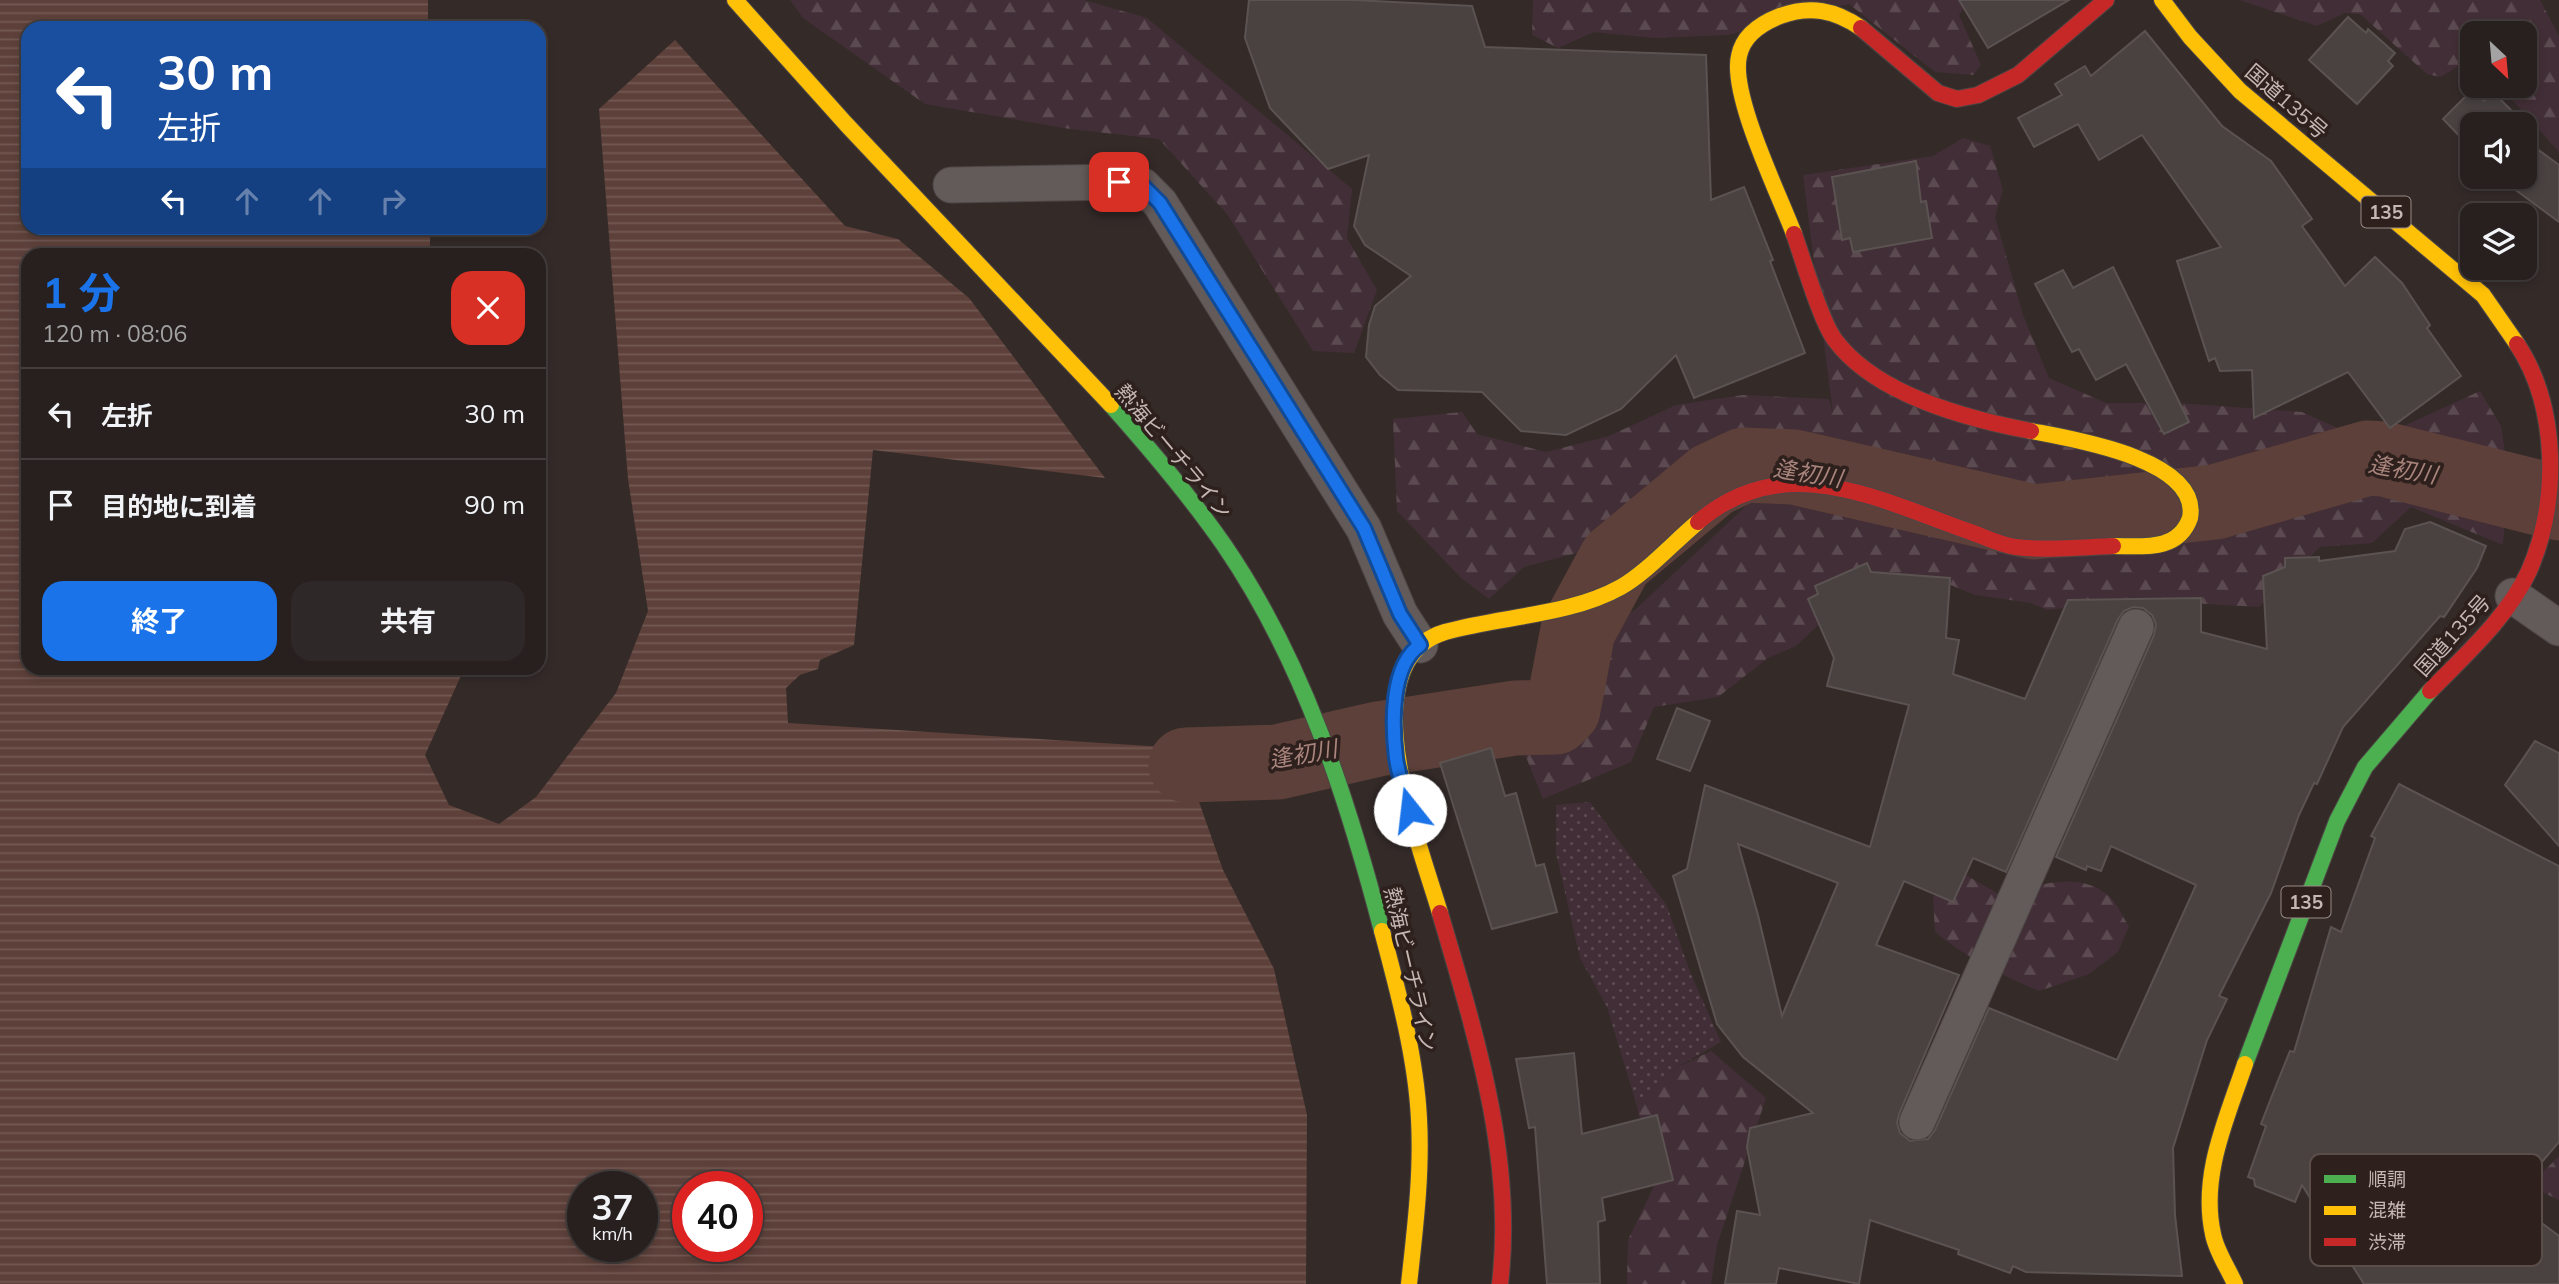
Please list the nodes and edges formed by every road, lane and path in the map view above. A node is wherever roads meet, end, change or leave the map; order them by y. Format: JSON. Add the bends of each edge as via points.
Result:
{"nodes":[{"id":1,"x":735,"y":0,"type":"edge"},
{"id":2,"x":2106,"y":0,"type":"edge"},
{"id":3,"x":2162,"y":0,"type":"edge"},
{"id":4,"x":951,"y":185,"type":"dead end"},
{"id":5,"x":2521,"y":583,"type":"junction"},
{"id":6,"x":2136,"y":627,"type":"dead end"},
{"id":7,"x":2559,"y":628,"type":"edge"},
{"id":8,"x":1420,"y":645,"type":"junction"},
{"id":9,"x":1917,"y":1122,"type":"dead end"},
{"id":10,"x":1409,"y":1284,"type":"edge"},
{"id":11,"x":1500,"y":1284,"type":"edge"},
{"id":12,"x":2235,"y":1284,"type":"edge"}],
"edges":[{"from":1,"to":10,"type":"main road","name":"熱海ビーチライン","via":[[799,77],[1044,332],[1186,493],[1241,571],[1281,644],[1343,795],[1383,928],[1417,1096],[1418,1205]]},
{"from":2,"to":8,"type":"main road","via":[[2013,79],[1993,92],[1955,100],[1940,96],[1841,15],[1818,11],[1767,21],[1746,38],[1737,72],[1742,97],[1833,338],[1850,357],[1936,405],[1984,422],[2096,445],[2167,472],[2186,489],[2192,505],[2187,527],[2177,539],[2162,546],[2015,547],[1846,488],[1771,484],[1714,508],[1621,587],[1578,603],[1443,632]]},
{"from":3,"to":5,"type":"main road","name":"国道135号","number":"135","via":[[2240,91],[2483,295],[2521,351],[2543,401],[2554,459],[2545,521]]},
{"from":4,"to":8,"type":"street","via":[[1119,182],[1143,186],[1152,194],[1364,528],[1400,614]]},
{"from":5,"to":7,"type":"street"},
{"from":5,"to":12,"type":"main road","name":"国道135号","number":"135","via":[[2491,629],[2412,709],[2365,767],[2337,821],[2215,1152],[2210,1192],[2213,1235]]},
{"from":6,"to":9,"type":"street"},
{"from":8,"to":11,"type":"main road","via":[[1404,666],[1397,687],[1396,759],[1478,1041],[1503,1176]]}]}
